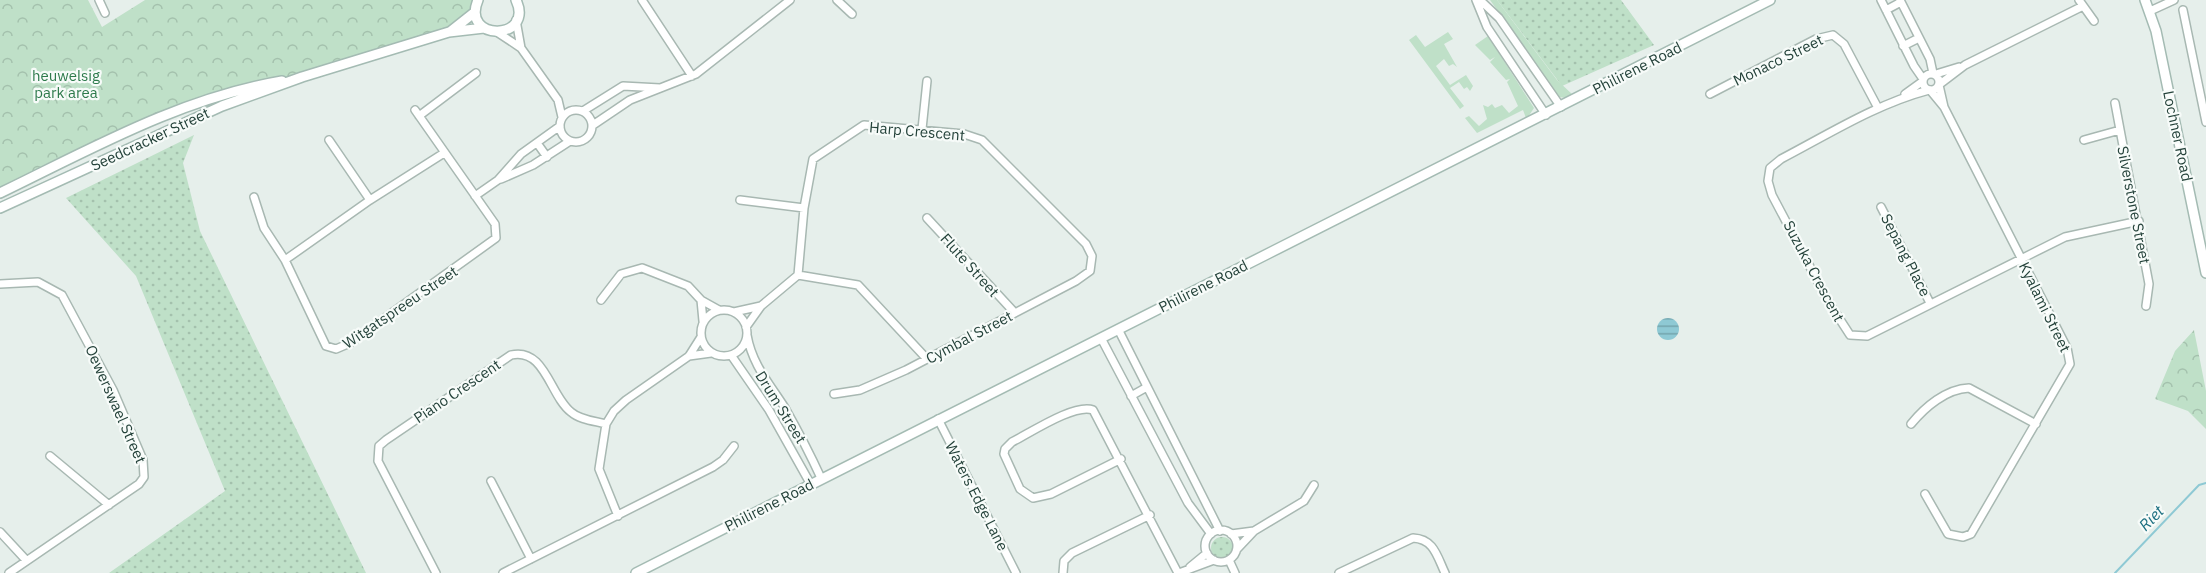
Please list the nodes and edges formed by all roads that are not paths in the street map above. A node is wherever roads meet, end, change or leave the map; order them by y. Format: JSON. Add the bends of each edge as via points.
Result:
{"nodes":[{"id":1,"x":99,"y":0,"type":"edge"},
{"id":2,"x":478,"y":0,"type":"edge"},
{"id":3,"x":642,"y":0,"type":"edge"},
{"id":4,"x":790,"y":0,"type":"edge"},
{"id":5,"x":837,"y":0,"type":"edge"},
{"id":6,"x":1478,"y":0,"type":"edge"},
{"id":7,"x":1770,"y":0,"type":"edge"},
{"id":8,"x":1881,"y":0,"type":"edge"},
{"id":9,"x":2145,"y":0,"type":"edge"},
{"id":10,"x":2174,"y":0,"type":"edge"},
{"id":11,"x":1900,"y":1,"type":"edge"},
{"id":12,"x":520,"y":2,"type":"edge"},
{"id":13,"x":2081,"y":3,"type":"edge"},
{"id":14,"x":1886,"y":10,"type":"junction"},
{"id":15,"x":2183,"y":10,"type":"dead end"},
{"id":16,"x":2150,"y":11,"type":"junction"},
{"id":17,"x":475,"y":12,"type":"junction"},
{"id":18,"x":105,"y":13,"type":"dead end"},
{"id":19,"x":852,"y":14,"type":"dead end"},
{"id":20,"x":516,"y":20,"type":"junction"},
{"id":21,"x":2094,"y":21,"type":"dead end"},
{"id":22,"x":484,"y":28,"type":"junction"},
{"id":23,"x":449,"y":32,"type":"junction"},
{"id":24,"x":497,"y":32,"type":"junction"},
{"id":25,"x":1919,"y":38,"type":"junction"},
{"id":26,"x":1903,"y":46,"type":"junction"},
{"id":27,"x":521,"y":48,"type":"junction"},
{"id":28,"x":1965,"y":65,"type":"junction"},
{"id":29,"x":476,"y":74,"type":"dead end"},
{"id":30,"x":1538,"y":74,"type":"junction"},
{"id":31,"x":1934,"y":74,"type":"junction"},
{"id":32,"x":692,"y":76,"type":"junction"},
{"id":33,"x":302,"y":78,"type":"junction"},
{"id":34,"x":1923,"y":80,"type":"junction"},
{"id":35,"x":927,"y":81,"type":"dead end"},
{"id":36,"x":1525,"y":84,"type":"junction"},
{"id":37,"x":1940,"y":84,"type":"junction"},
{"id":38,"x":662,"y":89,"type":"junction"},
{"id":39,"x":1929,"y":90,"type":"junction"},
{"id":40,"x":1710,"y":94,"type":"dead end"},
{"id":41,"x":609,"y":95,"type":"junction"},
{"id":42,"x":1901,"y":98,"type":"junction"},
{"id":43,"x":558,"y":100,"type":"junction"},
{"id":44,"x":2115,"y":103,"type":"dead end"},
{"id":45,"x":1561,"y":107,"type":"junction"},
{"id":46,"x":1944,"y":107,"type":"junction"},
{"id":47,"x":618,"y":108,"type":"junction"},
{"id":48,"x":1878,"y":108,"type":"junction"},
{"id":49,"x":580,"y":110,"type":"junction"},
{"id":50,"x":1546,"y":115,"type":"junction"},
{"id":51,"x":562,"y":117,"type":"junction"},
{"id":52,"x":2206,"y":122,"type":"edge"},
{"id":53,"x":593,"y":125,"type":"junction"},
{"id":54,"x":560,"y":126,"type":"junction"},
{"id":55,"x":922,"y":129,"type":"junction"},
{"id":56,"x":2120,"y":130,"type":"junction"},
{"id":57,"x":329,"y":140,"type":"dead end"},
{"id":58,"x":2084,"y":140,"type":"dead end"},
{"id":59,"x":570,"y":141,"type":"junction"},
{"id":60,"x":537,"y":143,"type":"junction"},
{"id":61,"x":444,"y":153,"type":"junction"},
{"id":62,"x":547,"y":157,"type":"junction"},
{"id":63,"x":498,"y":180,"type":"junction"},
{"id":64,"x":0,"y":193,"type":"edge"},
{"id":65,"x":475,"y":196,"type":"junction"},
{"id":66,"x":254,"y":197,"type":"dead end"},
{"id":67,"x":370,"y":200,"type":"junction"},
{"id":68,"x":740,"y":200,"type":"dead end"},
{"id":69,"x":1881,"y":207,"type":"dead end"},
{"id":70,"x":0,"y":208,"type":"edge"},
{"id":71,"x":804,"y":208,"type":"junction"},
{"id":72,"x":927,"y":218,"type":"dead end"},
{"id":73,"x":2139,"y":221,"type":"junction"},
{"id":74,"x":2021,"y":258,"type":"junction"},
{"id":75,"x":285,"y":260,"type":"junction"},
{"id":76,"x":1093,"y":262,"type":"joint"},
{"id":77,"x":2206,"y":273,"type":"edge"},
{"id":78,"x":798,"y":275,"type":"junction"},
{"id":79,"x":0,"y":284,"type":"edge"},
{"id":80,"x":601,"y":300,"type":"dead end"},
{"id":81,"x":701,"y":300,"type":"junction"},
{"id":82,"x":1930,"y":303,"type":"junction"},
{"id":83,"x":760,"y":306,"type":"junction"},
{"id":84,"x":2146,"y":306,"type":"dead end"},
{"id":85,"x":719,"y":310,"type":"junction"},
{"id":86,"x":735,"y":312,"type":"junction"},
{"id":87,"x":1014,"y":312,"type":"junction"},
{"id":88,"x":703,"y":321,"type":"junction"},
{"id":89,"x":1118,"y":329,"type":"junction"},
{"id":90,"x":747,"y":331,"type":"junction"},
{"id":91,"x":701,"y":337,"type":"junction"},
{"id":92,"x":1101,"y":338,"type":"junction"},
{"id":93,"x":711,"y":353,"type":"junction"},
{"id":94,"x":731,"y":355,"type":"junction"},
{"id":95,"x":689,"y":356,"type":"junction"},
{"id":96,"x":927,"y":359,"type":"junction"},
{"id":97,"x":1147,"y":387,"type":"junction"},
{"id":98,"x":834,"y":394,"type":"dead end"},
{"id":99,"x":1131,"y":396,"type":"junction"},
{"id":100,"x":786,"y":410,"type":"junction"},
{"id":101,"x":773,"y":417,"type":"junction"},
{"id":102,"x":938,"y":418,"type":"junction"},
{"id":103,"x":606,"y":424,"type":"junction"},
{"id":104,"x":1911,"y":424,"type":"dead end"},
{"id":105,"x":2036,"y":424,"type":"junction"},
{"id":106,"x":734,"y":446,"type":"dead end"},
{"id":107,"x":50,"y":456,"type":"dead end"},
{"id":108,"x":1121,"y":459,"type":"junction"},
{"id":109,"x":821,"y":478,"type":"junction"},
{"id":110,"x":491,"y":481,"type":"dead end"},
{"id":111,"x":810,"y":483,"type":"junction"},
{"id":112,"x":1314,"y":485,"type":"dead end"},
{"id":113,"x":1924,"y":494,"type":"dead end"},
{"id":114,"x":109,"y":505,"type":"junction"},
{"id":115,"x":1149,"y":515,"type":"junction"},
{"id":116,"x":618,"y":516,"type":"junction"},
{"id":117,"x":1220,"y":531,"type":"junction"},
{"id":118,"x":1254,"y":531,"type":"junction"},
{"id":119,"x":0,"y":532,"type":"edge"},
{"id":120,"x":1211,"y":534,"type":"junction"},
{"id":121,"x":1232,"y":534,"type":"junction"},
{"id":122,"x":1237,"y":549,"type":"junction"},
{"id":123,"x":1207,"y":553,"type":"junction"},
{"id":124,"x":531,"y":559,"type":"junction"},
{"id":125,"x":26,"y":560,"type":"junction"},
{"id":126,"x":1214,"y":560,"type":"junction"},
{"id":127,"x":1228,"y":561,"type":"junction"},
{"id":128,"x":1189,"y":569,"type":"junction"},
{"id":129,"x":9,"y":573,"type":"edge"},
{"id":130,"x":436,"y":573,"type":"edge"},
{"id":131,"x":503,"y":573,"type":"edge"},
{"id":132,"x":636,"y":573,"type":"edge"},
{"id":133,"x":1016,"y":573,"type":"edge"},
{"id":134,"x":1063,"y":573,"type":"edge"},
{"id":135,"x":1179,"y":573,"type":"edge"},
{"id":136,"x":1235,"y":573,"type":"edge"},
{"id":137,"x":1339,"y":573,"type":"edge"},
{"id":138,"x":1445,"y":573,"type":"edge"}],
"edges":[{"from":1,"to":18,"type":"street"},
{"from":2,"to":17,"type":"street"},
{"from":3,"to":32,"type":"street"},
{"from":4,"to":32,"type":"street"},
{"from":5,"to":19,"type":"street"},
{"from":6,"to":30,"type":"street","via":[[1499,18]]},
{"from":6,"to":36,"type":"street","via":[[1487,27]]},
{"from":7,"to":45,"type":"street","name":"Philirene Road"},
{"from":8,"to":14,"type":"street"},
{"from":9,"to":16,"type":"street","name":"Lochner Road"},
{"from":10,"to":16,"type":"street"},
{"from":11,"to":14,"type":"street"},
{"from":11,"to":25,"type":"street"},
{"from":12,"to":20,"type":"street"},
{"from":13,"to":21,"type":"street"},
{"from":13,"to":28,"type":"street"},
{"from":14,"to":26,"type":"street"},
{"from":15,"to":52,"type":"street"},
{"from":16,"to":77,"type":"street","name":"Lochner Road"},
{"from":17,"to":22,"type":"street"},
{"from":17,"to":23,"type":"street","name":"Seedcracker Street"},
{"from":20,"to":24,"type":"street","via":[[509,29]]},
{"from":20,"to":27,"type":"street"},
{"from":22,"to":23,"type":"street","name":"Seedcracker Street"},
{"from":22,"to":24,"type":"street"},
{"from":23,"to":33,"type":"street","name":"Seedcracker Street"},
{"from":24,"to":27,"type":"street"},
{"from":25,"to":26,"type":"street"},
{"from":25,"to":31,"type":"street"},
{"from":26,"to":34,"type":"street"},
{"from":27,"to":43,"type":"street"},
{"from":28,"to":31,"type":"street","name":"Suzuka Crescent"},
{"from":28,"to":37,"type":"street","name":"Suzuka Crescent"},
{"from":29,"to":61,"type":"street","via":[[417,113]]},
{"from":30,"to":36,"type":"street"},
{"from":30,"to":45,"type":"street"},
{"from":31,"to":34,"type":"street","name":"Suzuka Crescent"},
{"from":31,"to":37,"type":"street","name":"Kyalami Street"},
{"from":32,"to":38,"type":"street"},
{"from":33,"to":64,"type":"street","name":"Seedcracker Street","via":[[237,90],[178,108]]},
{"from":33,"to":70,"type":"street","name":"Seedcracker Street","via":[[193,117]]},
{"from":34,"to":39,"type":"street","name":"Kyalami Street"},
{"from":34,"to":42,"type":"street","name":"Suzuka Crescent"},
{"from":35,"to":55,"type":"street"},
{"from":36,"to":50,"type":"street"},
{"from":37,"to":39,"type":"street","name":"Suzuka Crescent"},
{"from":37,"to":46,"type":"street","name":"Kyalami Street"},
{"from":38,"to":41,"type":"street","via":[[627,85]]},
{"from":38,"to":47,"type":"street"},
{"from":39,"to":42,"type":"street","name":"Suzuka Crescent"},
{"from":39,"to":46,"type":"street","name":"Kyalami Street"},
{"from":40,"to":48,"type":"street","name":"Monaco Street","via":[[1816,39],[1833,35],[1844,44]]},
{"from":41,"to":47,"type":"street"},
{"from":41,"to":49,"type":"street"},
{"from":42,"to":48,"type":"street","name":"Suzuka Crescent"},
{"from":43,"to":49,"type":"street"},
{"from":43,"to":51,"type":"street"},
{"from":44,"to":56,"type":"street","name":"Silverstone Street"},
{"from":45,"to":50,"type":"street","name":"Philirene Road"},
{"from":46,"to":74,"type":"street","name":"Kyalami Street"},
{"from":47,"to":53,"type":"street"},
{"from":48,"to":82,"type":"street","name":"Suzuka Crescent","via":[[1773,164],[1768,176],[1770,188],[1828,301],[1850,335],[1867,336]]},
{"from":49,"to":51,"type":"street"},
{"from":49,"to":53,"type":"street","via":[[590,116]]},
{"from":50,"to":89,"type":"street","name":"Philirene Road"},
{"from":51,"to":54,"type":"street"},
{"from":53,"to":59,"type":"street","via":[[586,139]]},
{"from":54,"to":59,"type":"street"},
{"from":54,"to":60,"type":"street"},
{"from":55,"to":71,"type":"street","name":"Harp Crescent","via":[[864,125],[828,146],[810,166]]},
{"from":55,"to":76,"type":"street","name":"Harp Crescent","via":[[970,135],[988,144],[1086,244]]},
{"from":56,"to":58,"type":"street"},
{"from":56,"to":73,"type":"street","name":"Silverstone Street"},
{"from":57,"to":67,"type":"street"},
{"from":59,"to":62,"type":"street"},
{"from":60,"to":62,"type":"street"},
{"from":60,"to":63,"type":"street"},
{"from":61,"to":65,"type":"street"},
{"from":61,"to":67,"type":"street"},
{"from":62,"to":63,"type":"street"},
{"from":63,"to":65,"type":"street"},
{"from":65,"to":75,"type":"street","name":"Witgatspreeu Street","via":[[495,224],[493,241],[340,349],[322,343]]},
{"from":66,"to":75,"type":"street","via":[[264,228]]},
{"from":67,"to":75,"type":"street"},
{"from":68,"to":71,"type":"street"},
{"from":69,"to":82,"type":"street","name":"Sepang Place"},
{"from":71,"to":78,"type":"street","name":"Harp Crescent"},
{"from":72,"to":87,"type":"street","name":"Flute Street"},
{"from":73,"to":74,"type":"street","name":"Suzuka Crescent","via":[[2065,237]]},
{"from":73,"to":84,"type":"street","name":"Silverstone Street","via":[[2150,292]]},
{"from":74,"to":82,"type":"street","name":"Suzuka Crescent"},
{"from":74,"to":105,"type":"street","name":"Kyalami Street","via":[[2070,359],[2068,370]]},
{"from":76,"to":87,"type":"street","name":"Cymbal Street","via":[[1087,274]]},
{"from":78,"to":83,"type":"street"},
{"from":78,"to":96,"type":"street","via":[[858,285]]},
{"from":79,"to":114,"type":"street","name":"Oewerswael Street","via":[[38,282],[62,295],[113,390],[145,470],[139,484]]},
{"from":80,"to":81,"type":"street","via":[[614,280],[636,268],[688,286]]},
{"from":81,"to":85,"type":"street"},
{"from":81,"to":88,"type":"street"},
{"from":83,"to":86,"type":"street"},
{"from":83,"to":90,"type":"street"},
{"from":85,"to":86,"type":"street"},
{"from":85,"to":88,"type":"street"},
{"from":86,"to":90,"type":"street"},
{"from":87,"to":96,"type":"street","name":"Cymbal Street"},
{"from":88,"to":91,"type":"street"},
{"from":89,"to":92,"type":"street","name":"Philirene Road"},
{"from":89,"to":97,"type":"street"},
{"from":90,"to":94,"type":"street","via":[[740,349]]},
{"from":90,"to":100,"type":"street","name":"Drum Street","via":[[750,354]]},
{"from":91,"to":93,"type":"street"},
{"from":91,"to":95,"type":"street"},
{"from":92,"to":99,"type":"street"},
{"from":92,"to":102,"type":"street","name":"Philirene Road"},
{"from":93,"to":94,"type":"street"},
{"from":93,"to":95,"type":"street"},
{"from":94,"to":101,"type":"street","name":"Drum Street"},
{"from":95,"to":103,"type":"street","via":[[626,400]]},
{"from":96,"to":98,"type":"street","name":"Cymbal Street","via":[[860,390]]},
{"from":97,"to":99,"type":"street"},
{"from":97,"to":117,"type":"street"},
{"from":99,"to":120,"type":"street","via":[[1188,503]]},
{"from":100,"to":101,"type":"street"},
{"from":100,"to":109,"type":"street","name":"Drum Street"},
{"from":101,"to":111,"type":"street","name":"Drum Street"},
{"from":102,"to":109,"type":"street","name":"Philirene Road"},
{"from":102,"to":133,"type":"street","name":"Waters Edge Lane"},
{"from":103,"to":116,"type":"street","via":[[599,469]]},
{"from":103,"to":130,"type":"street","name":"Piano Crescent","via":[[572,413],[535,360],[520,353],[511,355],[386,440],[380,446],[378,461]]},
{"from":104,"to":105,"type":"street","via":[[1928,405],[1969,388]]},
{"from":105,"to":113,"type":"street","name":"Kyalami Street","via":[[1971,534],[1948,534]]},
{"from":106,"to":116,"type":"street","via":[[713,467]]},
{"from":107,"to":114,"type":"street"},
{"from":108,"to":108,"type":"street","via":[[1097,415],[1088,408],[1069,413],[1012,442],[1004,454],[1020,489],[1034,498],[1051,494]]},
{"from":108,"to":115,"type":"street"},
{"from":109,"to":111,"type":"street","name":"Philirene Road"},
{"from":110,"to":124,"type":"street"},
{"from":111,"to":132,"type":"street","name":"Philirene Road"},
{"from":112,"to":118,"type":"street","via":[[1304,501]]},
{"from":114,"to":125,"type":"street","name":"Oewerswael Street"},
{"from":115,"to":134,"type":"street","via":[[1072,553],[1064,561]]},
{"from":115,"to":135,"type":"street"},
{"from":116,"to":124,"type":"street"},
{"from":117,"to":120,"type":"street"},
{"from":117,"to":121,"type":"street"},
{"from":118,"to":121,"type":"street"},
{"from":118,"to":122,"type":"street"},
{"from":119,"to":125,"type":"street"},
{"from":120,"to":123,"type":"street","via":[[1206,543]]},
{"from":121,"to":122,"type":"street"},
{"from":122,"to":127,"type":"street"},
{"from":123,"to":126,"type":"street"},
{"from":123,"to":128,"type":"street"},
{"from":124,"to":131,"type":"street"},
{"from":125,"to":129,"type":"street","name":"Oewerswael Street"},
{"from":126,"to":127,"type":"street"},
{"from":126,"to":128,"type":"street"},
{"from":127,"to":136,"type":"street"},
{"from":128,"to":135,"type":"street"},
{"from":137,"to":138,"type":"street","via":[[1413,538],[1428,541]]}]}
